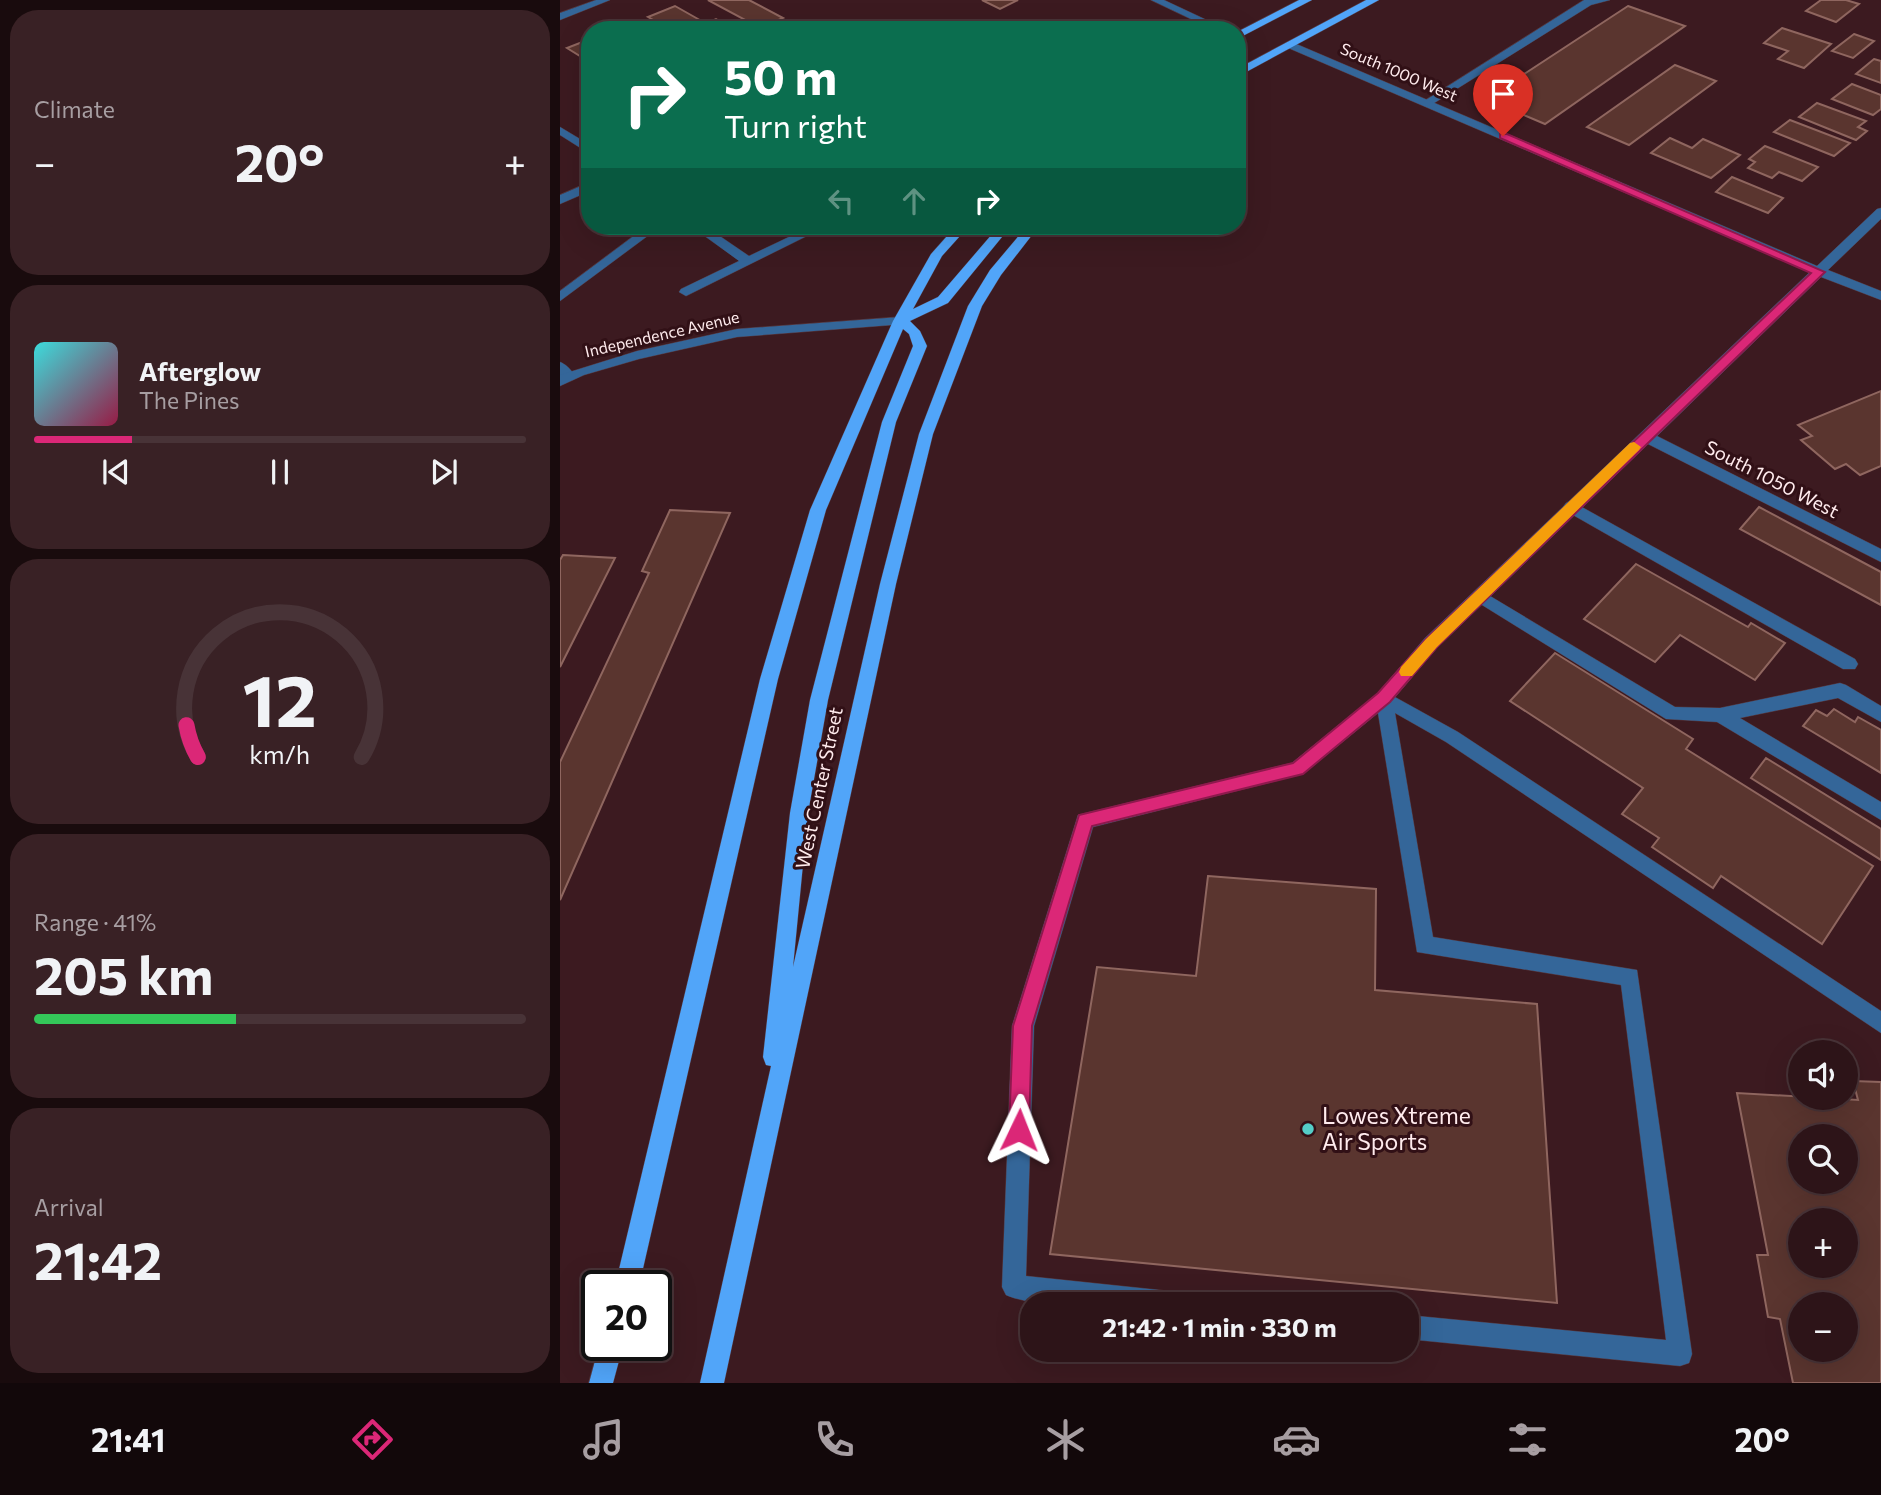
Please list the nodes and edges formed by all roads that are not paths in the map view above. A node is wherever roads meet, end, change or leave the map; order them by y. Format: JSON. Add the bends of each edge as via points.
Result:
{"nodes":[{"id":1,"x":605,"y":0,"type":"edge"},
{"id":2,"x":1156,"y":0,"type":"edge"},
{"id":3,"x":1307,"y":0,"type":"edge"},
{"id":4,"x":1374,"y":0,"type":"edge"},
{"id":5,"x":1605,"y":0,"type":"edge"},
{"id":6,"x":1586,"y":1,"type":"edge"},
{"id":7,"x":560,"y":17,"type":"edge"},
{"id":8,"x":1203,"y":21,"type":"edge"},
{"id":9,"x":1246,"y":31,"type":"edge"},
{"id":10,"x":1290,"y":45,"type":"junction"},
{"id":11,"x":1246,"y":69,"type":"edge"},
{"id":12,"x":1427,"y":103,"type":"junction"},
{"id":13,"x":560,"y":130,"type":"edge"},
{"id":14,"x":581,"y":145,"type":"edge"},
{"id":15,"x":581,"y":190,"type":"edge"},
{"id":16,"x":560,"y":200,"type":"edge"},
{"id":17,"x":1881,"y":212,"type":"edge"},
{"id":18,"x":643,"y":235,"type":"edge"},
{"id":19,"x":709,"y":235,"type":"edge"},
{"id":20,"x":802,"y":235,"type":"edge"},
{"id":21,"x":955,"y":235,"type":"edge"},
{"id":22,"x":997,"y":235,"type":"edge"},
{"id":23,"x":1025,"y":235,"type":"edge"},
{"id":24,"x":747,"y":261,"type":"junction"},
{"id":25,"x":1819,"y":272,"type":"junction"},
{"id":26,"x":686,"y":292,"type":"dead end"},
{"id":27,"x":1881,"y":296,"type":"edge"},
{"id":28,"x":560,"y":297,"type":"edge"},
{"id":29,"x":900,"y":321,"type":"junction"},
{"id":30,"x":563,"y":375,"type":"edge"},
{"id":31,"x":1645,"y":436,"type":"junction"},
{"id":32,"x":1571,"y":507,"type":"junction"},
{"id":33,"x":1881,"y":556,"type":"edge"},
{"id":34,"x":1480,"y":596,"type":"junction"},
{"id":35,"x":1849,"y":664,"type":"dead end"},
{"id":36,"x":1384,"y":698,"type":"junction"},
{"id":37,"x":1720,"y":715,"type":"junction"},
{"id":38,"x":1881,"y":715,"type":"edge"},
{"id":39,"x":1881,"y":812,"type":"edge"},
{"id":40,"x":1881,"y":1023,"type":"edge"},
{"id":41,"x":766,"y":1139,"type":"junction"},
{"id":42,"x":631,"y":1270,"type":"edge"},
{"id":43,"x":1062,"y":1292,"type":"edge"},
{"id":44,"x":1419,"y":1328,"type":"edge"},
{"id":45,"x":607,"y":1361,"type":"edge"},
{"id":46,"x":601,"y":1383,"type":"edge"},
{"id":47,"x":712,"y":1383,"type":"edge"}],
"edges":[{"from":1,"to":7,"type":"street"},
{"from":2,"to":8,"type":"street"},
{"from":3,"to":9,"type":"main road"},
{"from":4,"to":10,"type":"main road"},
{"from":5,"to":6,"type":"street"},
{"from":6,"to":12,"type":"street"},
{"from":10,"to":11,"type":"main road"},
{"from":10,"to":12,"type":"street","name":"South 1000 West"},
{"from":12,"to":25,"type":"street","name":"South 1000 West"},
{"from":13,"to":14,"type":"street"},
{"from":15,"to":16,"type":"street"},
{"from":17,"to":25,"type":"street"},
{"from":18,"to":28,"type":"street"},
{"from":19,"to":24,"type":"street"},
{"from":20,"to":24,"type":"street"},
{"from":21,"to":29,"type":"main road","via":[[937,254]]},
{"from":22,"to":29,"type":"main road","via":[[943,300]]},
{"from":23,"to":41,"type":"main road","name":"West Center Street","via":[[975,306],[926,434],[888,584]]},
{"from":24,"to":26,"type":"street"},
{"from":25,"to":27,"type":"street","name":"South 1000 West"},
{"from":25,"to":31,"type":"street"},
{"from":29,"to":30,"type":"street","name":"Independence Avenue","via":[[737,333]]},
{"from":29,"to":41,"type":"main road","via":[[917,335],[919,346],[888,422],[819,700],[799,813]]},
{"from":29,"to":42,"type":"main road","via":[[818,510],[769,679]]},
{"from":31,"to":32,"type":"street"},
{"from":31,"to":33,"type":"street","name":"South 1050 West"},
{"from":32,"to":34,"type":"street"},
{"from":32,"to":35,"type":"street"},
{"from":34,"to":36,"type":"street"},
{"from":34,"to":37,"type":"street","via":[[1672,714]]},
{"from":36,"to":40,"type":"street","via":[[1452,737]]},
{"from":36,"to":43,"type":"street","via":[[1297,769],[1085,821],[1023,1026],[1014,1287]]},
{"from":36,"to":44,"type":"street","via":[[1424,945],[1630,977],[1680,1354]]},
{"from":37,"to":38,"type":"street","via":[[1840,690]]},
{"from":37,"to":39,"type":"street"},
{"from":41,"to":47,"type":"main road","name":"West Center Street"},
{"from":45,"to":46,"type":"main road"}]}
